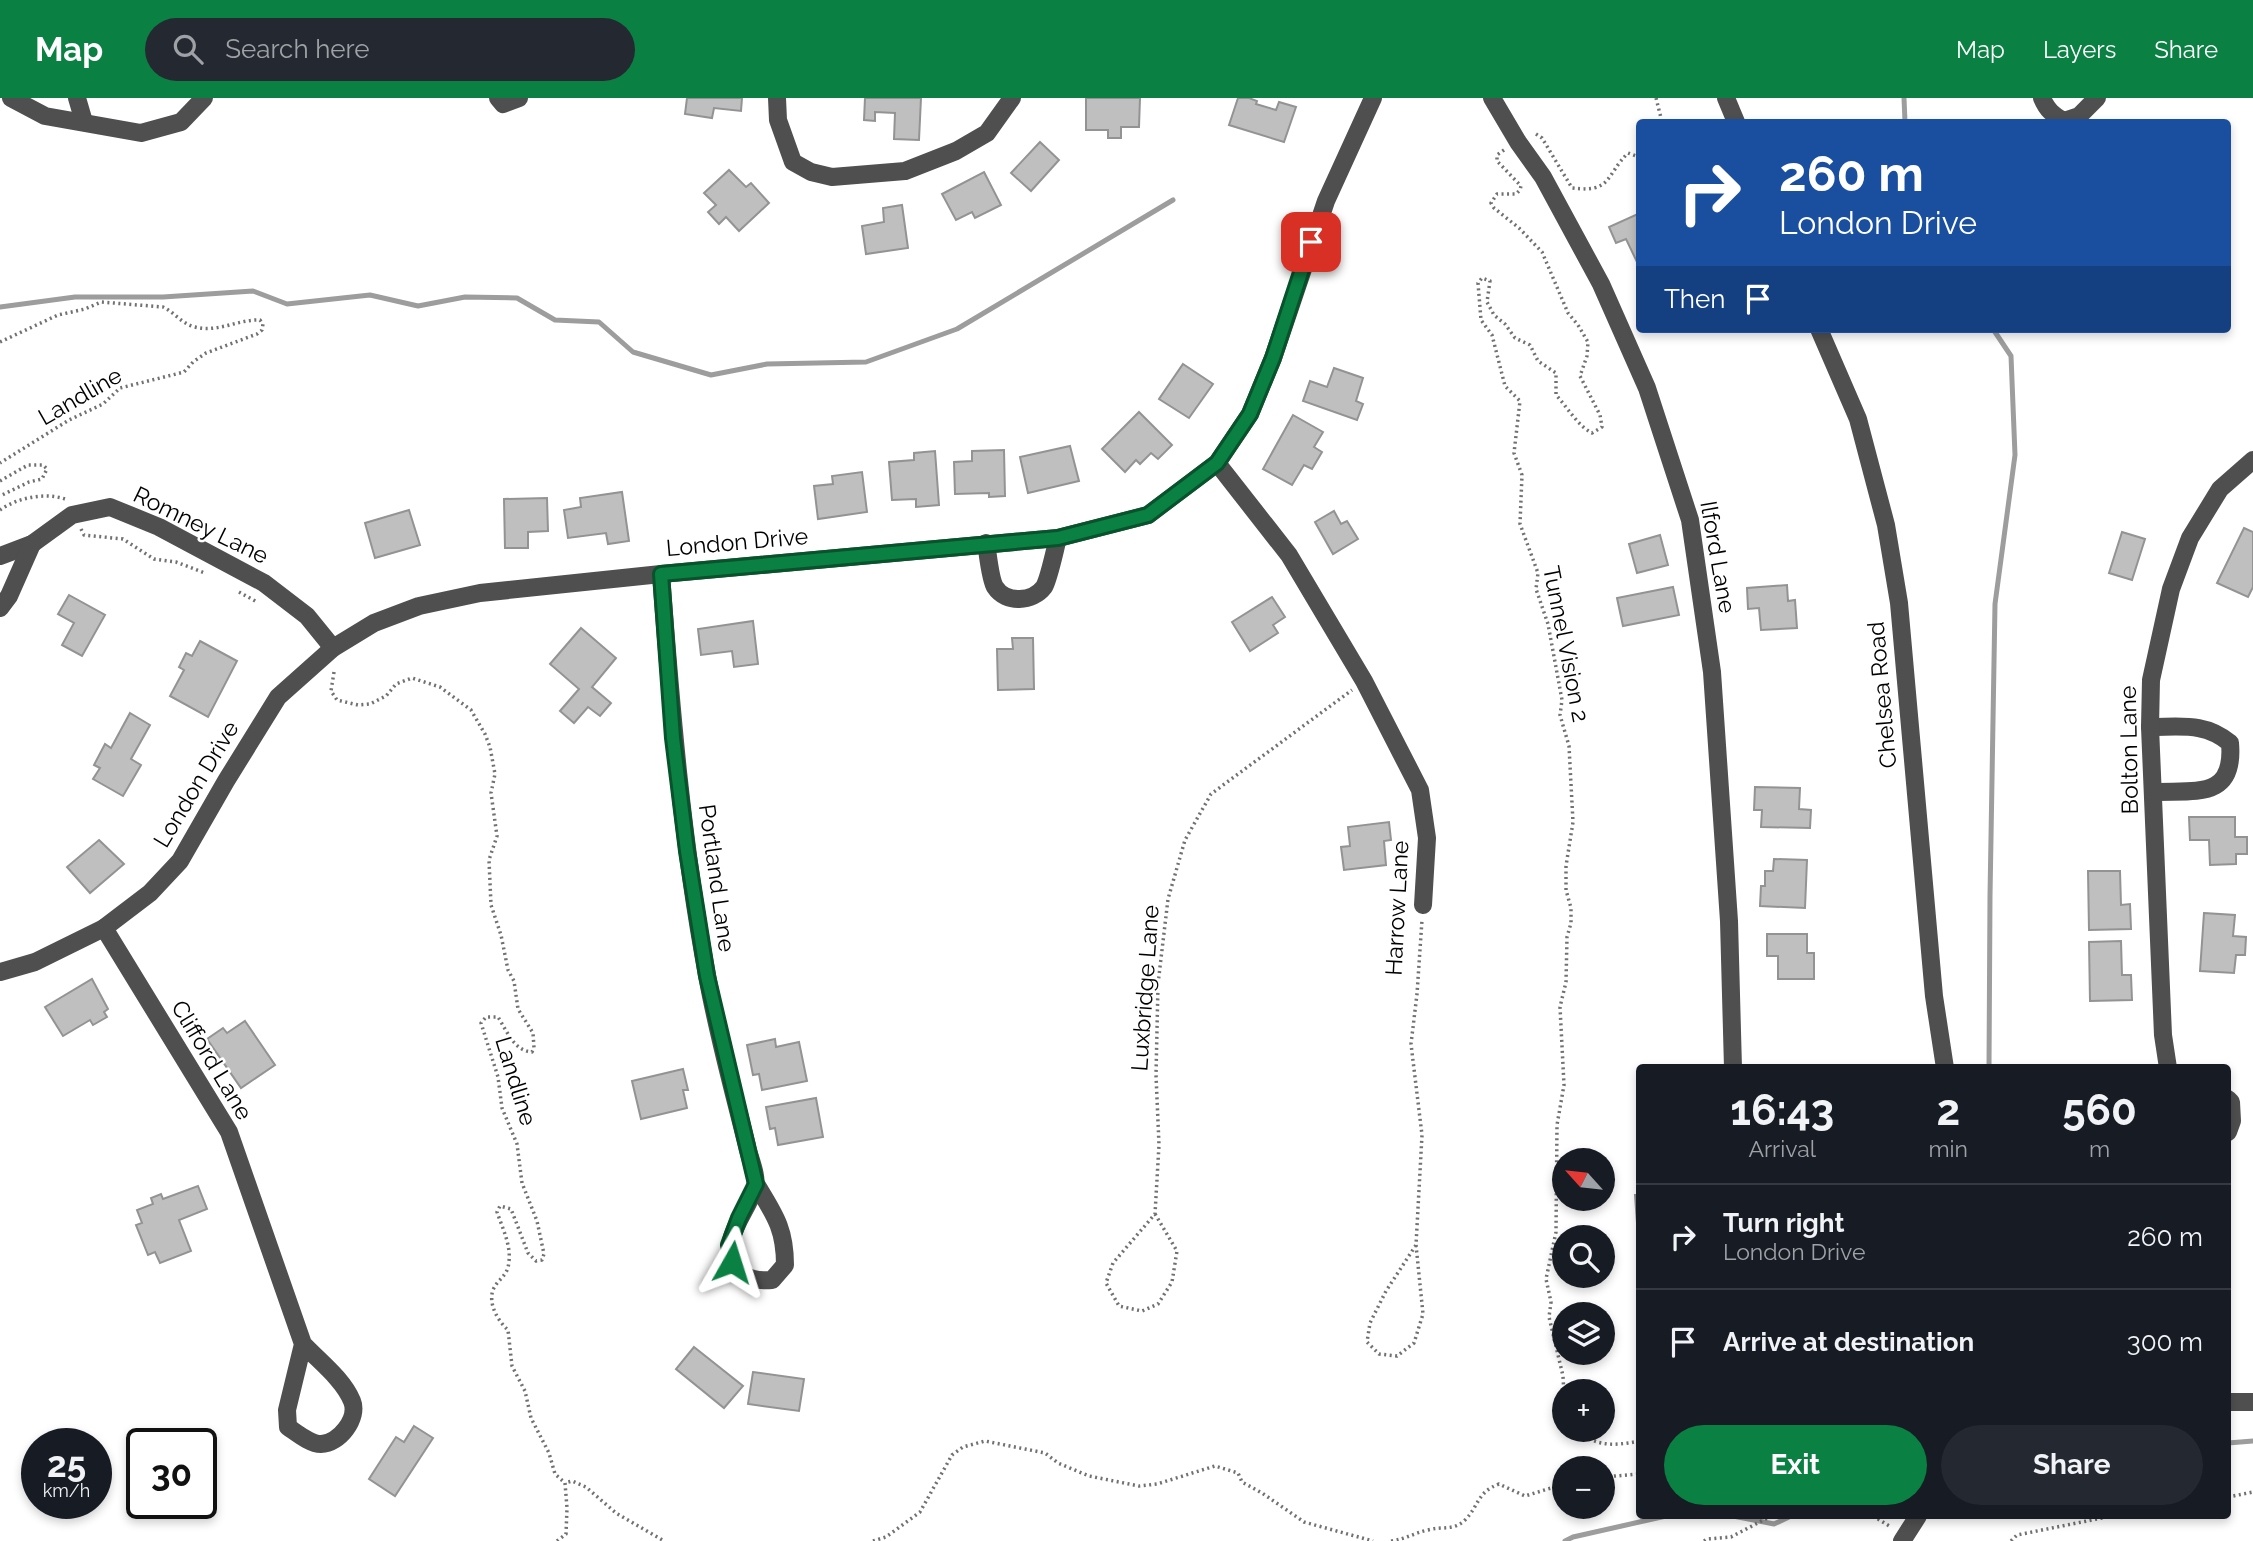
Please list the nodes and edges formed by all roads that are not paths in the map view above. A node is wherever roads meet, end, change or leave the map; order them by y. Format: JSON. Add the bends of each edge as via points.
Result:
{"nodes":[{"id":1,"x":11,"y":98,"type":"edge"},
{"id":2,"x":77,"y":98,"type":"edge"},
{"id":3,"x":204,"y":98,"type":"edge"},
{"id":4,"x":498,"y":98,"type":"edge"},
{"id":5,"x":519,"y":98,"type":"edge"},
{"id":6,"x":777,"y":98,"type":"edge"},
{"id":7,"x":1012,"y":98,"type":"edge"},
{"id":8,"x":1492,"y":98,"type":"edge"},
{"id":9,"x":1726,"y":98,"type":"edge"},
{"id":10,"x":2042,"y":98,"type":"edge"},
{"id":11,"x":2097,"y":98,"type":"edge"},
{"id":12,"x":1370,"y":99,"type":"edge"},
{"id":13,"x":1735,"y":119,"type":"edge"},
{"id":14,"x":2060,"y":119,"type":"edge"},
{"id":15,"x":2070,"y":119,"type":"edge"},
{"id":16,"x":83,"y":122,"type":"junction"},
{"id":17,"x":1821,"y":333,"type":"edge"},
{"id":18,"x":2253,"y":460,"type":"edge"},
{"id":19,"x":1217,"y":463,"type":"junction"},
{"id":20,"x":1058,"y":538,"type":"junction"},
{"id":21,"x":986,"y":543,"type":"junction"},
{"id":22,"x":32,"y":544,"type":"junction"},
{"id":23,"x":0,"y":556,"type":"edge"},
{"id":24,"x":661,"y":574,"type":"junction"},
{"id":25,"x":0,"y":608,"type":"edge"},
{"id":26,"x":331,"y":656,"type":"junction"},
{"id":27,"x":2150,"y":727,"type":"junction"},
{"id":28,"x":2154,"y":792,"type":"junction"},
{"id":29,"x":1423,"y":905,"type":"road end"},
{"id":30,"x":104,"y":928,"type":"junction"},
{"id":31,"x":0,"y":972,"type":"edge"},
{"id":32,"x":1733,"y":1064,"type":"edge"},
{"id":33,"x":1944,"y":1064,"type":"edge"},
{"id":34,"x":2167,"y":1064,"type":"edge"},
{"id":35,"x":2231,"y":1102,"type":"edge"},
{"id":36,"x":2231,"y":1124,"type":"edge"},
{"id":37,"x":756,"y":1184,"type":"junction"},
{"id":38,"x":303,"y":1344,"type":"junction"},
{"id":39,"x":2231,"y":1402,"type":"edge"},
{"id":40,"x":2253,"y":1402,"type":"edge"},
{"id":41,"x":1915,"y":1519,"type":"edge"},
{"id":42,"x":1897,"y":1535,"type":"edge"}],
"edges":[{"from":1,"to":16,"type":"street","via":[[45,116]]},
{"from":2,"to":16,"type":"street"},
{"from":3,"to":16,"type":"street","via":[[181,122],[141,133]]},
{"from":4,"to":5,"type":"street","via":[[503,103]]},
{"from":6,"to":7,"type":"street","via":[[778,120],[793,162],[832,177],[905,171],[956,151],[988,133]]},
{"from":8,"to":32,"type":"street","name":"Ilford Lane","via":[[1543,177],[1601,284],[1647,388],[1690,520],[1712,672],[1729,921]]},
{"from":9,"to":13,"type":"street"},
{"from":10,"to":14,"type":"street"},
{"from":11,"to":15,"type":"street"},
{"from":12,"to":19,"type":"street","name":"London Drive","via":[[1326,201],[1250,414]]},
{"from":17,"to":33,"type":"street","name":"Chelsea Road","via":[[1858,419],[1886,525],[1899,603]]},
{"from":18,"to":27,"type":"street","name":"Bolton Lane","via":[[2220,489],[2190,538],[2171,589],[2151,680]]},
{"from":19,"to":20,"type":"street","name":"London Drive","via":[[1148,515]]},
{"from":19,"to":29,"type":"street","name":"Harrow Lane","via":[[1289,555],[1364,681],[1420,790],[1427,838]]},
{"from":20,"to":21,"type":"street","name":"London Drive"},
{"from":20,"to":21,"type":"street","via":[[1044,586],[1020,600],[995,587]]},
{"from":21,"to":24,"type":"street","name":"London Drive"},
{"from":22,"to":23,"type":"street","name":"Romney Lane"},
{"from":22,"to":25,"type":"street"},
{"from":22,"to":26,"type":"street","name":"Romney Lane","via":[[72,515],[110,508],[159,527],[264,583],[307,616]]},
{"from":24,"to":26,"type":"street","name":"London Drive","via":[[480,593],[419,606],[374,623]]},
{"from":24,"to":37,"type":"street","name":"Portland Lane","via":[[673,738],[689,863],[707,976]]},
{"from":26,"to":30,"type":"street","name":"London Drive","via":[[278,697],[180,861],[150,893]]},
{"from":27,"to":28,"type":"street","name":"Bolton Lane"},
{"from":27,"to":28,"type":"street","via":[[2204,727],[2230,743],[2231,755],[2230,768],[2213,789]]},
{"from":28,"to":34,"type":"street","name":"Bolton Lane"},
{"from":30,"to":31,"type":"street","name":"London Drive","via":[[35,962]]},
{"from":30,"to":38,"type":"street","name":"Clifford Lane","via":[[229,1132]]},
{"from":35,"to":36,"type":"street"},
{"from":37,"to":37,"type":"street","name":"Portland Lane","via":[[779,1222],[785,1247],[785,1265],[772,1280],[756,1281],[742,1274],[732,1262],[729,1245]]},
{"from":38,"to":38,"type":"street","name":"Clifford Lane","via":[[346,1389],[354,1405],[351,1423],[334,1441],[320,1444],[288,1427],[287,1410]]},
{"from":39,"to":40,"type":"street"},
{"from":41,"to":42,"type":"street"}]}
